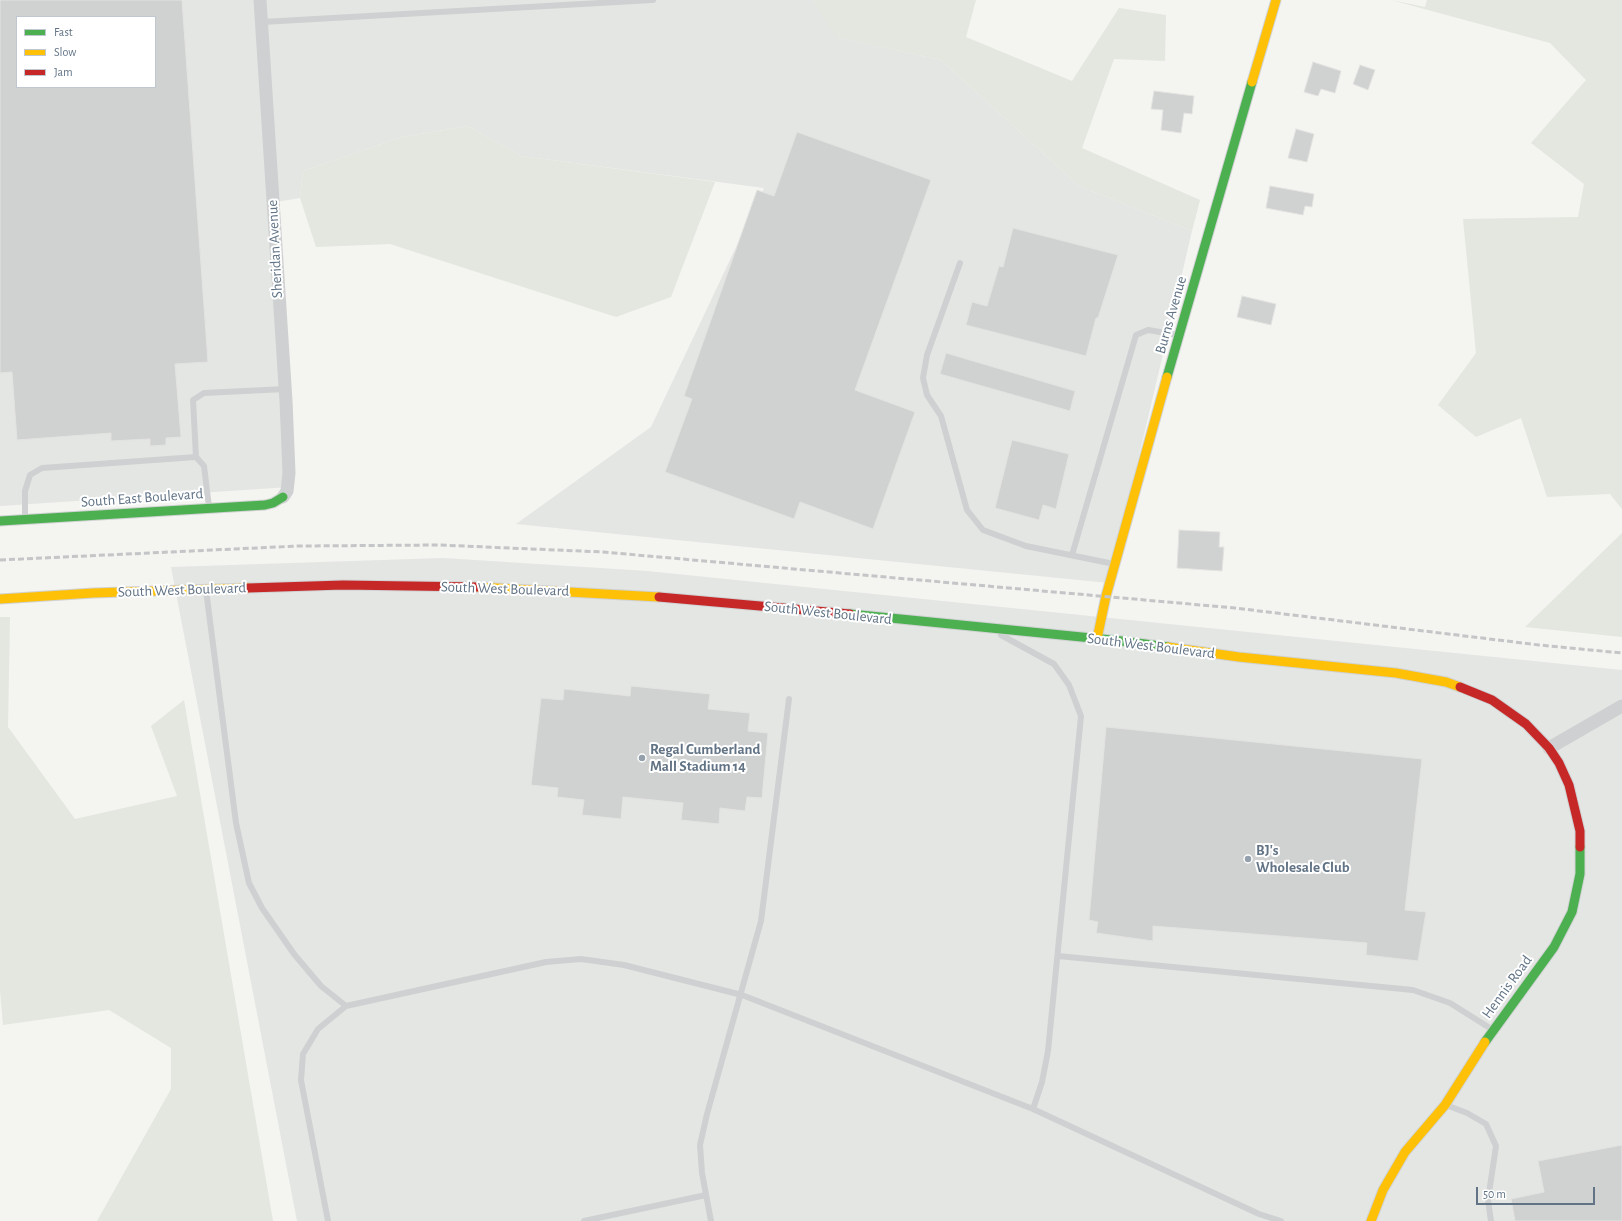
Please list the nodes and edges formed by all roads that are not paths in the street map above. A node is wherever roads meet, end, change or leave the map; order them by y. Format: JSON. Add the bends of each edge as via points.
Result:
{"nodes":[{"id":1,"x":260,"y":0,"type":"edge"},
{"id":2,"x":653,"y":0,"type":"edge"},
{"id":3,"x":1276,"y":0,"type":"edge"},
{"id":4,"x":262,"y":22,"type":"junction"},
{"id":5,"x":960,"y":263,"type":"dead end"},
{"id":6,"x":1180,"y":335,"type":"junction"},
{"id":7,"x":285,"y":389,"type":"junction"},
{"id":8,"x":196,"y":457,"type":"junction"},
{"id":9,"x":283,"y":497,"type":"joint"},
{"id":10,"x":209,"y":508,"type":"junction"},
{"id":11,"x":26,"y":519,"type":"junction"},
{"id":12,"x":0,"y":521,"type":"edge"},
{"id":13,"x":1072,"y":555,"type":"junction"},
{"id":14,"x":1116,"y":564,"type":"junction"},
{"id":15,"x":206,"y":589,"type":"junction"},
{"id":16,"x":0,"y":599,"type":"edge"},
{"id":17,"x":988,"y":629,"type":"junction"},
{"id":18,"x":1096,"y":638,"type":"junction"},
{"id":19,"x":789,"y":698,"type":"dead end"},
{"id":20,"x":1622,"y":706,"type":"edge"},
{"id":21,"x":1549,"y":748,"type":"junction"},
{"id":22,"x":1058,"y":956,"type":"junction"},
{"id":23,"x":742,"y":994,"type":"junction"},
{"id":24,"x":346,"y":1006,"type":"junction"},
{"id":25,"x":1493,"y":1030,"type":"junction"},
{"id":26,"x":1445,"y":1105,"type":"junction"},
{"id":27,"x":1033,"y":1109,"type":"junction"},
{"id":28,"x":706,"y":1195,"type":"junction"},
{"id":29,"x":1263,"y":1215,"type":"junction"},
{"id":30,"x":328,"y":1221,"type":"edge"},
{"id":31,"x":584,"y":1221,"type":"edge"},
{"id":32,"x":711,"y":1221,"type":"edge"},
{"id":33,"x":1270,"y":1221,"type":"edge"},
{"id":34,"x":1281,"y":1221,"type":"edge"},
{"id":35,"x":1371,"y":1221,"type":"edge"},
{"id":36,"x":1491,"y":1221,"type":"edge"}],
"edges":[{"from":1,"to":4,"type":"street","name":"Sheridan Avenue"},
{"from":2,"to":4,"type":"lane"},
{"from":3,"to":6,"type":"street","name":"Burns Avenue"},
{"from":4,"to":7,"type":"street","name":"Sheridan Avenue"},
{"from":5,"to":13,"type":"lane","via":[[927,355],[923,378],[927,395],[941,416],[967,510],[983,530],[1026,546]]},
{"from":6,"to":13,"type":"lane","via":[[1148,330],[1136,335]]},
{"from":6,"to":14,"type":"street","name":"Burns Avenue"},
{"from":7,"to":8,"type":"lane","via":[[204,393],[193,400]]},
{"from":7,"to":9,"type":"street","name":"Sheridan Avenue","via":[[289,473],[287,491]]},
{"from":8,"to":10,"type":"lane","via":[[204,466]]},
{"from":8,"to":11,"type":"lane","via":[[42,468],[30,475],[25,491]]},
{"from":9,"to":10,"type":"street","name":"South East Boulevard","via":[[265,505]]},
{"from":10,"to":11,"type":"street","name":"South East Boulevard"},
{"from":11,"to":12,"type":"street","name":"South East Boulevard"},
{"from":13,"to":14,"type":"lane"},
{"from":14,"to":18,"type":"street","name":"Burns Avenue"},
{"from":15,"to":16,"type":"street","name":"South West Boulevard"},
{"from":15,"to":17,"type":"street","name":"South West Boulevard","via":[[366,585],[582,592],[692,599]]},
{"from":15,"to":24,"type":"lane","via":[[236,823],[249,883],[262,908],[294,954],[321,986]]},
{"from":17,"to":18,"type":"street","name":"South West Boulevard"},
{"from":17,"to":22,"type":"lane","via":[[1054,664],[1069,685],[1081,716]]},
{"from":18,"to":21,"type":"street","name":"South West Boulevard","via":[[1240,657],[1396,673],[1446,682],[1472,690],[1492,700],[1526,724]]},
{"from":19,"to":23,"type":"lane","via":[[761,921]]},
{"from":20,"to":21,"type":"street"},
{"from":21,"to":25,"type":"street","name":"Hennis Road","via":[[1569,785],[1576,808],[1580,831],[1580,874],[1572,912],[1554,947]]},
{"from":22,"to":25,"type":"lane","via":[[1413,990],[1450,1003]]},
{"from":22,"to":27,"type":"lane","via":[[1048,1051]]},
{"from":23,"to":24,"type":"lane","via":[[624,965],[581,960],[546,962]]},
{"from":23,"to":27,"type":"lane"},
{"from":23,"to":28,"type":"lane","via":[[700,1145]]},
{"from":24,"to":30,"type":"lane","via":[[318,1029],[303,1054],[301,1080]]},
{"from":25,"to":26,"type":"street","name":"Hennis Road"},
{"from":26,"to":35,"type":"street","name":"Hennis Road","via":[[1405,1152],[1383,1190]]},
{"from":26,"to":36,"type":"lane","via":[[1486,1124],[1496,1146],[1488,1200]]},
{"from":27,"to":29,"type":"lane"},
{"from":28,"to":31,"type":"lane"},
{"from":28,"to":32,"type":"lane"},
{"from":29,"to":33,"type":"lane"},
{"from":29,"to":34,"type":"lane"}]}
